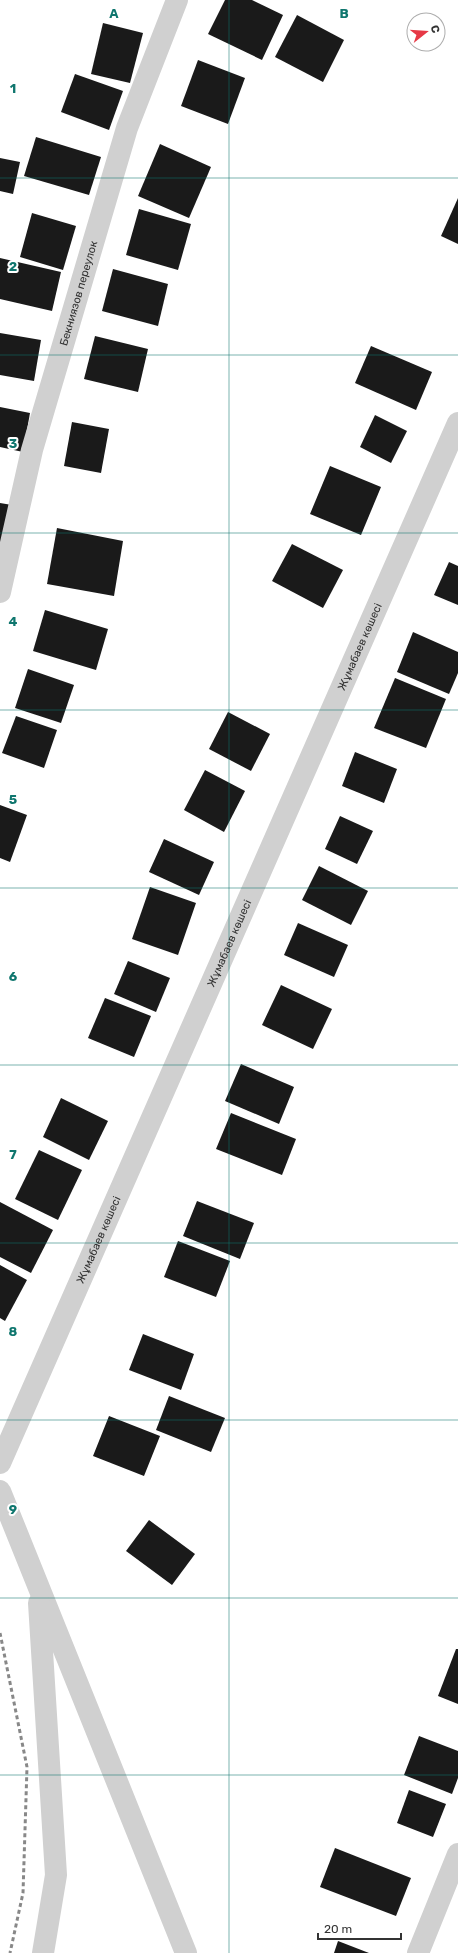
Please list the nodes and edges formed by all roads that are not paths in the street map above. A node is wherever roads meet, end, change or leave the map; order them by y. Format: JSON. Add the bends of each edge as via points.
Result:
{"nodes":[{"id":1,"x":177,"y":0,"type":"edge"},
{"id":2,"x":458,"y":424,"type":"edge"},
{"id":3,"x":0,"y":592,"type":"edge"},
{"id":4,"x":0,"y":1463,"type":"edge"},
{"id":5,"x":0,"y":1492,"type":"edge"},
{"id":6,"x":38,"y":1584,"type":"junction"},
{"id":7,"x":458,"y":1854,"type":"edge"},
{"id":8,"x":43,"y":1953,"type":"edge"},
{"id":9,"x":186,"y":1953,"type":"edge"},
{"id":10,"x":418,"y":1953,"type":"edge"}],
"edges":[{"from":1,"to":3,"type":"street","name":"Бекниязов переулок","via":[[126,128],[32,450]]},
{"from":2,"to":4,"type":"street","name":"Жұмабаев көшесі"},
{"from":5,"to":6,"type":"street"},
{"from":6,"to":8,"type":"street","via":[[56,1875]]},
{"from":6,"to":9,"type":"street"},
{"from":7,"to":10,"type":"street"}]}
